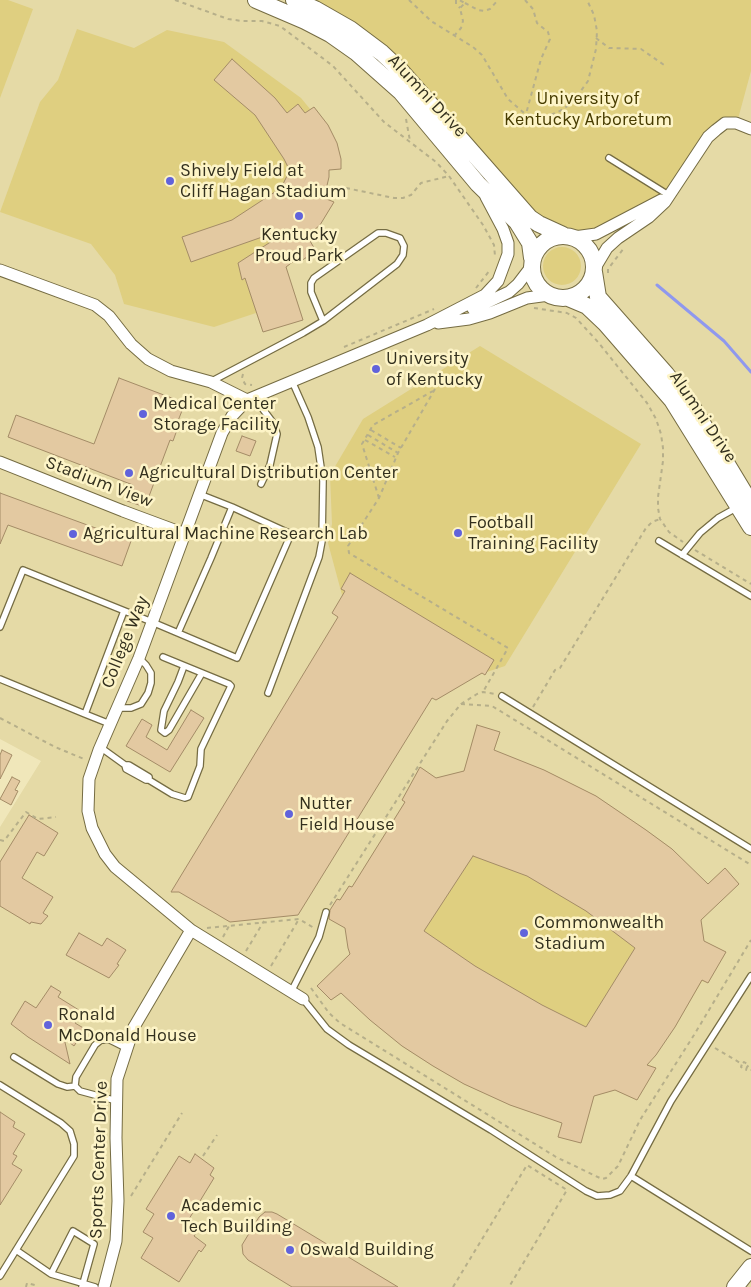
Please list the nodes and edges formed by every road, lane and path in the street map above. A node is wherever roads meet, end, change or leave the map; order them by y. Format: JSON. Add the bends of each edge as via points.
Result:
{"nodes":[{"id":1,"x":175,"y":0,"type":"edge"},
{"id":2,"x":256,"y":0,"type":"edge"},
{"id":3,"x":294,"y":0,"type":"edge"},
{"id":4,"x":409,"y":0,"type":"edge"},
{"id":5,"x":458,"y":0,"type":"edge"},
{"id":6,"x":498,"y":0,"type":"edge"},
{"id":7,"x":525,"y":0,"type":"edge"},
{"id":8,"x":587,"y":0,"type":"edge"},
{"id":9,"x":465,"y":3,"type":"junction"},
{"id":10,"x":460,"y":8,"type":"junction"},
{"id":11,"x":454,"y":36,"type":"junction"},
{"id":12,"x":596,"y":38,"type":"junction"},
{"id":13,"x":667,"y":66,"type":"dead end"},
{"id":14,"x":526,"y":114,"type":"junction"},
{"id":15,"x":751,"y":129,"type":"edge"},
{"id":16,"x":609,"y":158,"type":"dead end"},
{"id":17,"x":449,"y":176,"type":"junction"},
{"id":18,"x":478,"y":184,"type":"junction"},
{"id":19,"x":346,"y":188,"type":"dead end"},
{"id":20,"x":670,"y":196,"type":"junction"},
{"id":21,"x":569,"y":236,"type":"junction"},
{"id":22,"x":621,"y":242,"type":"dead end"},
{"id":23,"x":494,"y":261,"type":"dead end"},
{"id":24,"x":532,"y":263,"type":"junction"},
{"id":25,"x":492,"y":266,"type":"dead end"},
{"id":26,"x":0,"y":270,"type":"edge"},
{"id":27,"x":599,"y":273,"type":"junction"},
{"id":28,"x":476,"y":288,"type":"dead end"},
{"id":29,"x":549,"y":295,"type":"junction"},
{"id":30,"x":568,"y":298,"type":"junction"},
{"id":31,"x":440,"y":306,"type":"dead end"},
{"id":32,"x":533,"y":308,"type":"dead end"},
{"id":33,"x":323,"y":321,"type":"junction"},
{"id":34,"x":440,"y":323,"type":"junction"},
{"id":35,"x":427,"y":325,"type":"junction"},
{"id":36,"x":338,"y":350,"type":"dead end"},
{"id":37,"x":246,"y":370,"type":"dead end"},
{"id":38,"x":292,"y":381,"type":"junction"},
{"id":39,"x":210,"y":382,"type":"junction"},
{"id":40,"x":258,"y":384,"type":"dead end"},
{"id":41,"x":250,"y":399,"type":"junction"},
{"id":42,"x":370,"y":430,"type":"junction"},
{"id":43,"x":368,"y":435,"type":"junction"},
{"id":44,"x":365,"y":440,"type":"junction"},
{"id":45,"x":401,"y":448,"type":"junction"},
{"id":46,"x":398,"y":452,"type":"junction"},
{"id":47,"x":396,"y":458,"type":"junction"},
{"id":48,"x":0,"y":462,"type":"edge"},
{"id":49,"x":261,"y":484,"type":"dead end"},
{"id":50,"x":199,"y":493,"type":"junction"},
{"id":51,"x":379,"y":498,"type":"junction"},
{"id":52,"x":746,"y":504,"type":"edge"},
{"id":53,"x":232,"y":507,"type":"junction"},
{"id":54,"x":660,"y":519,"type":"junction"},
{"id":55,"x":751,"y":527,"type":"edge"},
{"id":56,"x":185,"y":534,"type":"junction"},
{"id":57,"x":676,"y":538,"type":"dead end"},
{"id":58,"x":659,"y":541,"type":"dead end"},
{"id":59,"x":682,"y":555,"type":"junction"},
{"id":60,"x":707,"y":557,"type":"dead end"},
{"id":61,"x":751,"y":584,"type":"edge"},
{"id":62,"x":751,"y":596,"type":"edge"},
{"id":63,"x":124,"y":611,"type":"junction"},
{"id":64,"x":152,"y":622,"type":"junction"},
{"id":65,"x":0,"y":627,"type":"edge"},
{"id":66,"x":178,"y":633,"type":"junction"},
{"id":67,"x":163,"y":657,"type":"dead end"},
{"id":68,"x":139,"y":658,"type":"junction"},
{"id":69,"x":184,"y":666,"type":"junction"},
{"id":70,"x":202,"y":673,"type":"junction"},
{"id":71,"x":0,"y":679,"type":"edge"},
{"id":72,"x":268,"y":692,"type":"dead end"},
{"id":73,"x":483,"y":692,"type":"junction"},
{"id":74,"x":502,"y":696,"type":"joint"},
{"id":75,"x":536,"y":700,"type":"dead end"},
{"id":76,"x":461,"y":704,"type":"junction"},
{"id":77,"x":118,"y":708,"type":"junction"},
{"id":78,"x":84,"y":714,"type":"junction"},
{"id":79,"x":0,"y":718,"type":"edge"},
{"id":80,"x":110,"y":725,"type":"junction"},
{"id":81,"x":100,"y":747,"type":"junction"},
{"id":82,"x":94,"y":762,"type":"junction"},
{"id":83,"x":56,"y":817,"type":"dead end"},
{"id":84,"x":0,"y":840,"type":"edge"},
{"id":85,"x":751,"y":849,"type":"edge"},
{"id":86,"x":751,"y":865,"type":"edge"},
{"id":87,"x":326,"y":912,"type":"joint"},
{"id":88,"x":299,"y":919,"type":"junction"},
{"id":89,"x":264,"y":921,"type":"junction"},
{"id":90,"x":230,"y":924,"type":"junction"},
{"id":91,"x":191,"y":930,"type":"junction"},
{"id":92,"x":206,"y":930,"type":"dead end"},
{"id":93,"x":321,"y":932,"type":"junction"},
{"id":94,"x":221,"y":939,"type":"dead end"},
{"id":95,"x":751,"y":940,"type":"edge"},
{"id":96,"x":245,"y":954,"type":"dead end"},
{"id":97,"x":269,"y":968,"type":"dead end"},
{"id":98,"x":751,"y":976,"type":"edge"},
{"id":99,"x":310,"y":988,"type":"dead end"},
{"id":100,"x":291,"y":992,"type":"junction"},
{"id":101,"x":303,"y":999,"type":"joint"},
{"id":102,"x":694,"y":1035,"type":"junction"},
{"id":103,"x":699,"y":1038,"type":"dead end"},
{"id":104,"x":126,"y":1048,"type":"junction"},
{"id":105,"x":714,"y":1048,"type":"dead end"},
{"id":106,"x":14,"y":1057,"type":"dead end"},
{"id":107,"x":751,"y":1070,"type":"edge"},
{"id":108,"x":0,"y":1085,"type":"edge"},
{"id":109,"x":75,"y":1086,"type":"junction"},
{"id":110,"x":117,"y":1101,"type":"junction"},
{"id":111,"x":182,"y":1114,"type":"dead end"},
{"id":112,"x":217,"y":1135,"type":"dead end"},
{"id":113,"x":203,"y":1156,"type":"dead end"},
{"id":114,"x":631,"y":1176,"type":"junction"},
{"id":115,"x":131,"y":1196,"type":"dead end"},
{"id":116,"x":16,"y":1250,"type":"junction"},
{"id":117,"x":751,"y":1251,"type":"edge"},
{"id":118,"x":751,"y":1267,"type":"edge"},
{"id":119,"x":51,"y":1274,"type":"junction"},
{"id":120,"x":0,"y":1276,"type":"edge"},
{"id":121,"x":35,"y":1285,"type":"dead end"},
{"id":122,"x":83,"y":1285,"type":"edge"},
{"id":123,"x":26,"y":1287,"type":"edge"},
{"id":124,"x":95,"y":1287,"type":"edge"},
{"id":125,"x":104,"y":1287,"type":"edge"},
{"id":126,"x":452,"y":1287,"type":"edge"},
{"id":127,"x":509,"y":1287,"type":"edge"},
{"id":128,"x":735,"y":1287,"type":"edge"}],
"edges":[{"from":1,"to":17,"type":"path","via":[[228,19],[262,21],[280,26],[333,66],[384,122]]},
{"from":2,"to":18,"type":"main road","name":"Alumni Drive","via":[[330,34],[357,53],[401,92]]},
{"from":3,"to":21,"type":"main road","name":"Alumni Drive","via":[[315,8],[350,29],[382,53],[530,218]]},
{"from":4,"to":11,"type":"path","via":[[431,21]]},
{"from":5,"to":9,"type":"path"},
{"from":5,"to":10,"type":"path","via":[[456,4]]},
{"from":6,"to":9,"type":"path","via":[[484,11]]},
{"from":7,"to":14,"type":"path","via":[[533,9],[537,23],[550,38]]},
{"from":8,"to":12,"type":"path","via":[[594,15]]},
{"from":9,"to":10,"type":"path"},
{"from":10,"to":11,"type":"path","via":[[463,21]]},
{"from":11,"to":14,"type":"path","via":[[482,55],[508,99]]},
{"from":12,"to":13,"type":"path","via":[[609,48],[641,49]]},
{"from":12,"to":14,"type":"path","via":[[588,81],[572,103],[548,116]]},
{"from":15,"to":20,"type":"street","via":[[725,123],[716,130],[708,137]]},
{"from":16,"to":20,"type":"lane"},
{"from":17,"to":19,"type":"path","via":[[422,183],[411,195],[402,198]]},
{"from":17,"to":23,"type":"path","via":[[494,245]]},
{"from":18,"to":24,"type":"main road","name":"Alumni Drive","via":[[517,222],[530,243]]},
{"from":18,"to":35,"type":"street","name":"College Way","via":[[508,243],[503,271],[485,295]]},
{"from":20,"to":21,"type":"street","via":[[596,234]]},
{"from":20,"to":27,"type":"street","via":[[649,218],[607,248]]},
{"from":21,"to":24,"type":"main road","via":[[547,239],[536,251]]},
{"from":21,"to":27,"type":"main road","via":[[587,246]]},
{"from":22,"to":27,"type":"path","via":[[624,248],[608,269]]},
{"from":24,"to":29,"type":"main road","via":[[536,283]]},
{"from":24,"to":34,"type":"street","name":"College Way","via":[[509,292]]},
{"from":25,"to":28,"type":"path"},
{"from":26,"to":39,"type":"street","via":[[95,305],[148,358],[171,371]]},
{"from":27,"to":30,"type":"main road","via":[[582,292]]},
{"from":27,"to":52,"type":"main road","name":"Alumni Drive","via":[[598,297],[693,408]]},
{"from":29,"to":30,"type":"main road"},
{"from":29,"to":34,"type":"street","name":"College Way","via":[[527,298],[469,319]]},
{"from":30,"to":52,"type":"main road","name":"Alumni Drive","via":[[587,306],[606,324],[672,400]]},
{"from":31,"to":36,"type":"path"},
{"from":32,"to":54,"type":"path","via":[[567,313],[576,318],[647,403],[656,419],[663,448],[658,502]]},
{"from":33,"to":33,"type":"lane","via":[[397,264],[403,255],[404,246],[400,238],[378,234],[314,278],[311,292]]},
{"from":33,"to":39,"type":"lane"},
{"from":34,"to":35,"type":"street","name":"College Way"},
{"from":35,"to":38,"type":"street","name":"College Way"},
{"from":37,"to":40,"type":"path","via":[[242,378],[245,384]]},
{"from":38,"to":41,"type":"street","name":"College Way"},
{"from":38,"to":72,"type":"lane","via":[[318,448],[323,481],[322,541],[319,557]]},
{"from":39,"to":41,"type":"street"},
{"from":41,"to":49,"type":"lane","via":[[262,408],[277,434],[270,465]]},
{"from":41,"to":50,"type":"street","name":"College Way","via":[[232,416],[222,433]]},
{"from":42,"to":43,"type":"path"},
{"from":42,"to":45,"type":"path"},
{"from":42,"to":45,"type":"path","via":[[373,425],[435,389]]},
{"from":43,"to":44,"type":"path"},
{"from":43,"to":46,"type":"path"},
{"from":44,"to":47,"type":"path"},
{"from":44,"to":51,"type":"path","via":[[362,444]]},
{"from":45,"to":46,"type":"path"},
{"from":46,"to":47,"type":"path"},
{"from":47,"to":51,"type":"path"},
{"from":48,"to":56,"type":"street","name":"Stadium View"},
{"from":50,"to":53,"type":"lane"},
{"from":50,"to":56,"type":"street","name":"College Way"},
{"from":51,"to":73,"type":"path","via":[[348,546],[349,553],[508,648]]},
{"from":52,"to":55,"type":"main road","name":"Alumni Drive"},
{"from":52,"to":59,"type":"lane","via":[[718,518]]},
{"from":53,"to":66,"type":"lane"},
{"from":53,"to":66,"type":"lane","via":[[291,534],[237,658]]},
{"from":54,"to":57,"type":"path"},
{"from":54,"to":75,"type":"path","via":[[646,528],[560,668],[555,670]]},
{"from":56,"to":64,"type":"street","name":"College Way"},
{"from":58,"to":59,"type":"lane"},
{"from":59,"to":62,"type":"lane"},
{"from":60,"to":61,"type":"path"},
{"from":63,"to":64,"type":"lane"},
{"from":63,"to":65,"type":"lane","via":[[23,570]]},
{"from":63,"to":78,"type":"lane"},
{"from":64,"to":66,"type":"lane"},
{"from":64,"to":68,"type":"street","name":"College Way"},
{"from":67,"to":69,"type":"lane"},
{"from":68,"to":77,"type":"street","name":"College Way"},
{"from":68,"to":77,"type":"lane","via":[[151,673],[148,692],[141,704]]},
{"from":69,"to":70,"type":"lane"},
{"from":69,"to":70,"type":"lane","via":[[164,711],[161,730],[165,733]]},
{"from":70,"to":81,"type":"lane","via":[[231,686],[200,749],[200,766],[188,797],[172,794]]},
{"from":71,"to":78,"type":"lane"},
{"from":73,"to":74,"type":"path"},
{"from":73,"to":76,"type":"path"},
{"from":74,"to":85,"type":"lane"},
{"from":76,"to":86,"type":"path","via":[[492,706]]},
{"from":76,"to":87,"type":"path"},
{"from":77,"to":80,"type":"street","name":"College Way"},
{"from":78,"to":80,"type":"lane"},
{"from":79,"to":82,"type":"path"},
{"from":80,"to":81,"type":"street","name":"College Way"},
{"from":81,"to":82,"type":"street","name":"College Way"},
{"from":82,"to":91,"type":"street","name":"College Way","via":[[89,780],[88,811],[92,828],[105,854],[122,875]]},
{"from":83,"to":84,"type":"path","via":[[38,819],[26,812],[4,841]]},
{"from":87,"to":93,"type":"lane"},
{"from":88,"to":89,"type":"path"},
{"from":88,"to":93,"type":"path"},
{"from":88,"to":97,"type":"path"},
{"from":89,"to":90,"type":"path"},
{"from":89,"to":96,"type":"path"},
{"from":90,"to":92,"type":"path"},
{"from":90,"to":94,"type":"path"},
{"from":91,"to":100,"type":"street","name":"College Way"},
{"from":91,"to":104,"type":"street","name":"Sports Center Drive","via":[[134,1026]]},
{"from":93,"to":100,"type":"lane"},
{"from":95,"to":102,"type":"path"},
{"from":98,"to":114,"type":"lane","via":[[671,1102]]},
{"from":99,"to":102,"type":"path","via":[[340,1024],[556,1157],[602,1179],[618,1166],[640,1120]]},
{"from":100,"to":101,"type":"street","name":"College Way"},
{"from":101,"to":114,"type":"lane","via":[[327,1029],[349,1045],[586,1191],[597,1196],[610,1195],[620,1191]]},
{"from":102,"to":103,"type":"path"},
{"from":104,"to":109,"type":"lane","via":[[110,1040],[101,1040],[94,1045],[76,1077]]},
{"from":104,"to":110,"type":"street","name":"Sports Center Drive","via":[[118,1078]]},
{"from":105,"to":107,"type":"path","via":[[742,1064],[746,1070],[747,1067]]},
{"from":106,"to":109,"type":"lane","via":[[58,1084]]},
{"from":108,"to":116,"type":"lane","via":[[61,1123],[70,1131],[74,1144],[74,1156]]},
{"from":109,"to":110,"type":"lane","via":[[87,1094]]},
{"from":110,"to":125,"type":"street","name":"Sports Center Drive","via":[[116,1241]]},
{"from":111,"to":115,"type":"path"},
{"from":112,"to":113,"type":"path"},
{"from":114,"to":117,"type":"lane"},
{"from":116,"to":119,"type":"lane"},
{"from":116,"to":120,"type":"lane"},
{"from":118,"to":128,"type":"main road"},
{"from":119,"to":122,"type":"lane"},
{"from":119,"to":122,"type":"lane","via":[[73,1231],[94,1244]]},
{"from":121,"to":123,"type":"path","via":[[27,1283]]},
{"from":122,"to":124,"type":"lane"},
{"from":126,"to":127,"type":"path","via":[[527,1165],[567,1190]]}]}
